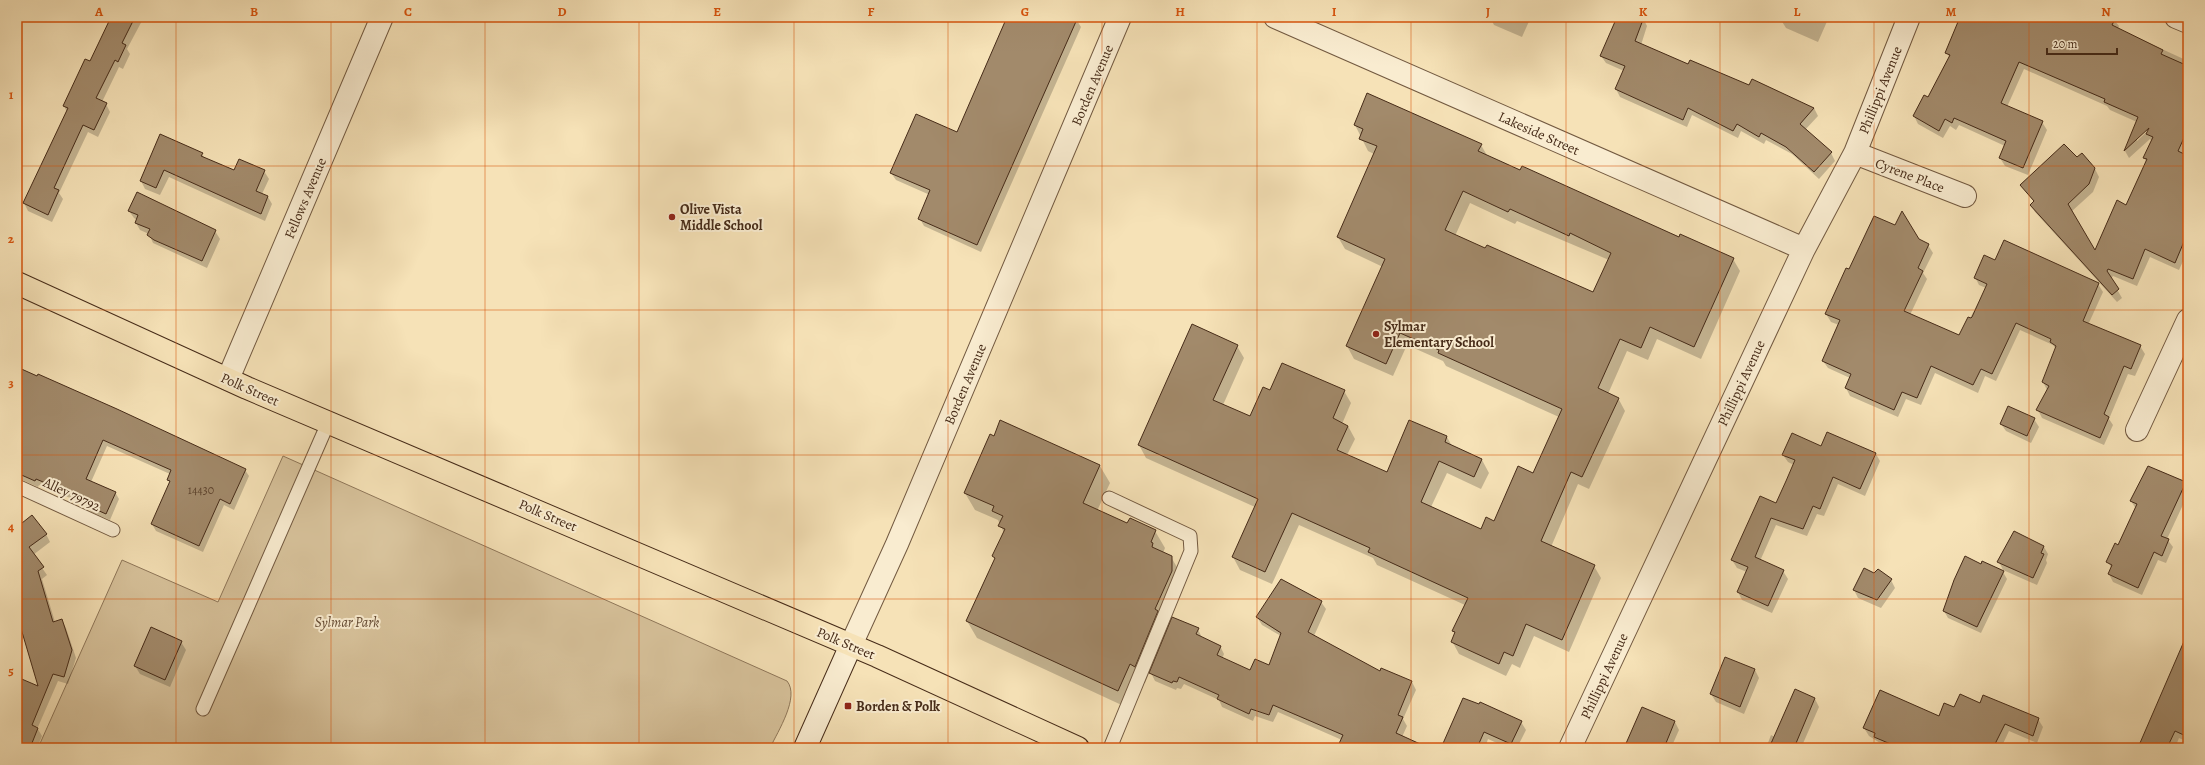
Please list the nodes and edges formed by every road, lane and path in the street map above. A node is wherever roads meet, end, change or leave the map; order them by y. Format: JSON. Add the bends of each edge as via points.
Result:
{"nodes":[{"id":1,"x":382,"y":17,"type":"edge"},
{"id":2,"x":1120,"y":17,"type":"edge"},
{"id":3,"x":1275,"y":17,"type":"edge"},
{"id":4,"x":1909,"y":17,"type":"edge"},
{"id":5,"x":2176,"y":17,"type":"edge"},
{"id":6,"x":2188,"y":22,"type":"edge"},
{"id":7,"x":1855,"y":153,"type":"junction"},
{"id":8,"x":1965,"y":196,"type":"dead end"},
{"id":9,"x":1804,"y":249,"type":"junction"},
{"id":10,"x":17,"y":283,"type":"edge"},
{"id":11,"x":2188,"y":320,"type":"edge"},
{"id":12,"x":228,"y":380,"type":"junction"},
{"id":13,"x":328,"y":423,"type":"junction"},
{"id":14,"x":2137,"y":430,"type":"dead end"},
{"id":15,"x":17,"y":486,"type":"edge"},
{"id":16,"x":1108,"y":498,"type":"dead end"},
{"id":17,"x":113,"y":530,"type":"dead end"},
{"id":18,"x":851,"y":645,"type":"junction"},
{"id":19,"x":202,"y":709,"type":"dead end"},
{"id":20,"x":805,"y":748,"type":"edge"},
{"id":21,"x":1078,"y":748,"type":"edge"},
{"id":22,"x":1110,"y":748,"type":"edge"},
{"id":23,"x":1570,"y":748,"type":"edge"}],
"edges":[{"from":1,"to":12,"type":"street","name":"Fellows Avenue"},
{"from":2,"to":18,"type":"street","name":"Borden Avenue","via":[[897,544]]},
{"from":3,"to":9,"type":"street","name":"Lakeside Street"},
{"from":4,"to":7,"type":"street","name":"Phillippi Avenue"},
{"from":5,"to":6,"type":"street"},
{"from":7,"to":8,"type":"street","name":"Cyrene Place"},
{"from":7,"to":9,"type":"street","name":"Phillippi Avenue"},
{"from":9,"to":23,"type":"street","name":"Phillippi Avenue"},
{"from":10,"to":12,"type":"main road","name":"Polk Street"},
{"from":11,"to":14,"type":"street"},
{"from":12,"to":13,"type":"main road","name":"Polk Street"},
{"from":13,"to":18,"type":"main road","name":"Polk Street"},
{"from":13,"to":19,"type":"lane"},
{"from":15,"to":17,"type":"lane","name":"Alley 79792"},
{"from":16,"to":22,"type":"lane","via":[[1190,536],[1191,551]]},
{"from":18,"to":20,"type":"street","name":"Borden Avenue"},
{"from":18,"to":21,"type":"main road","name":"Polk Street"}]}
